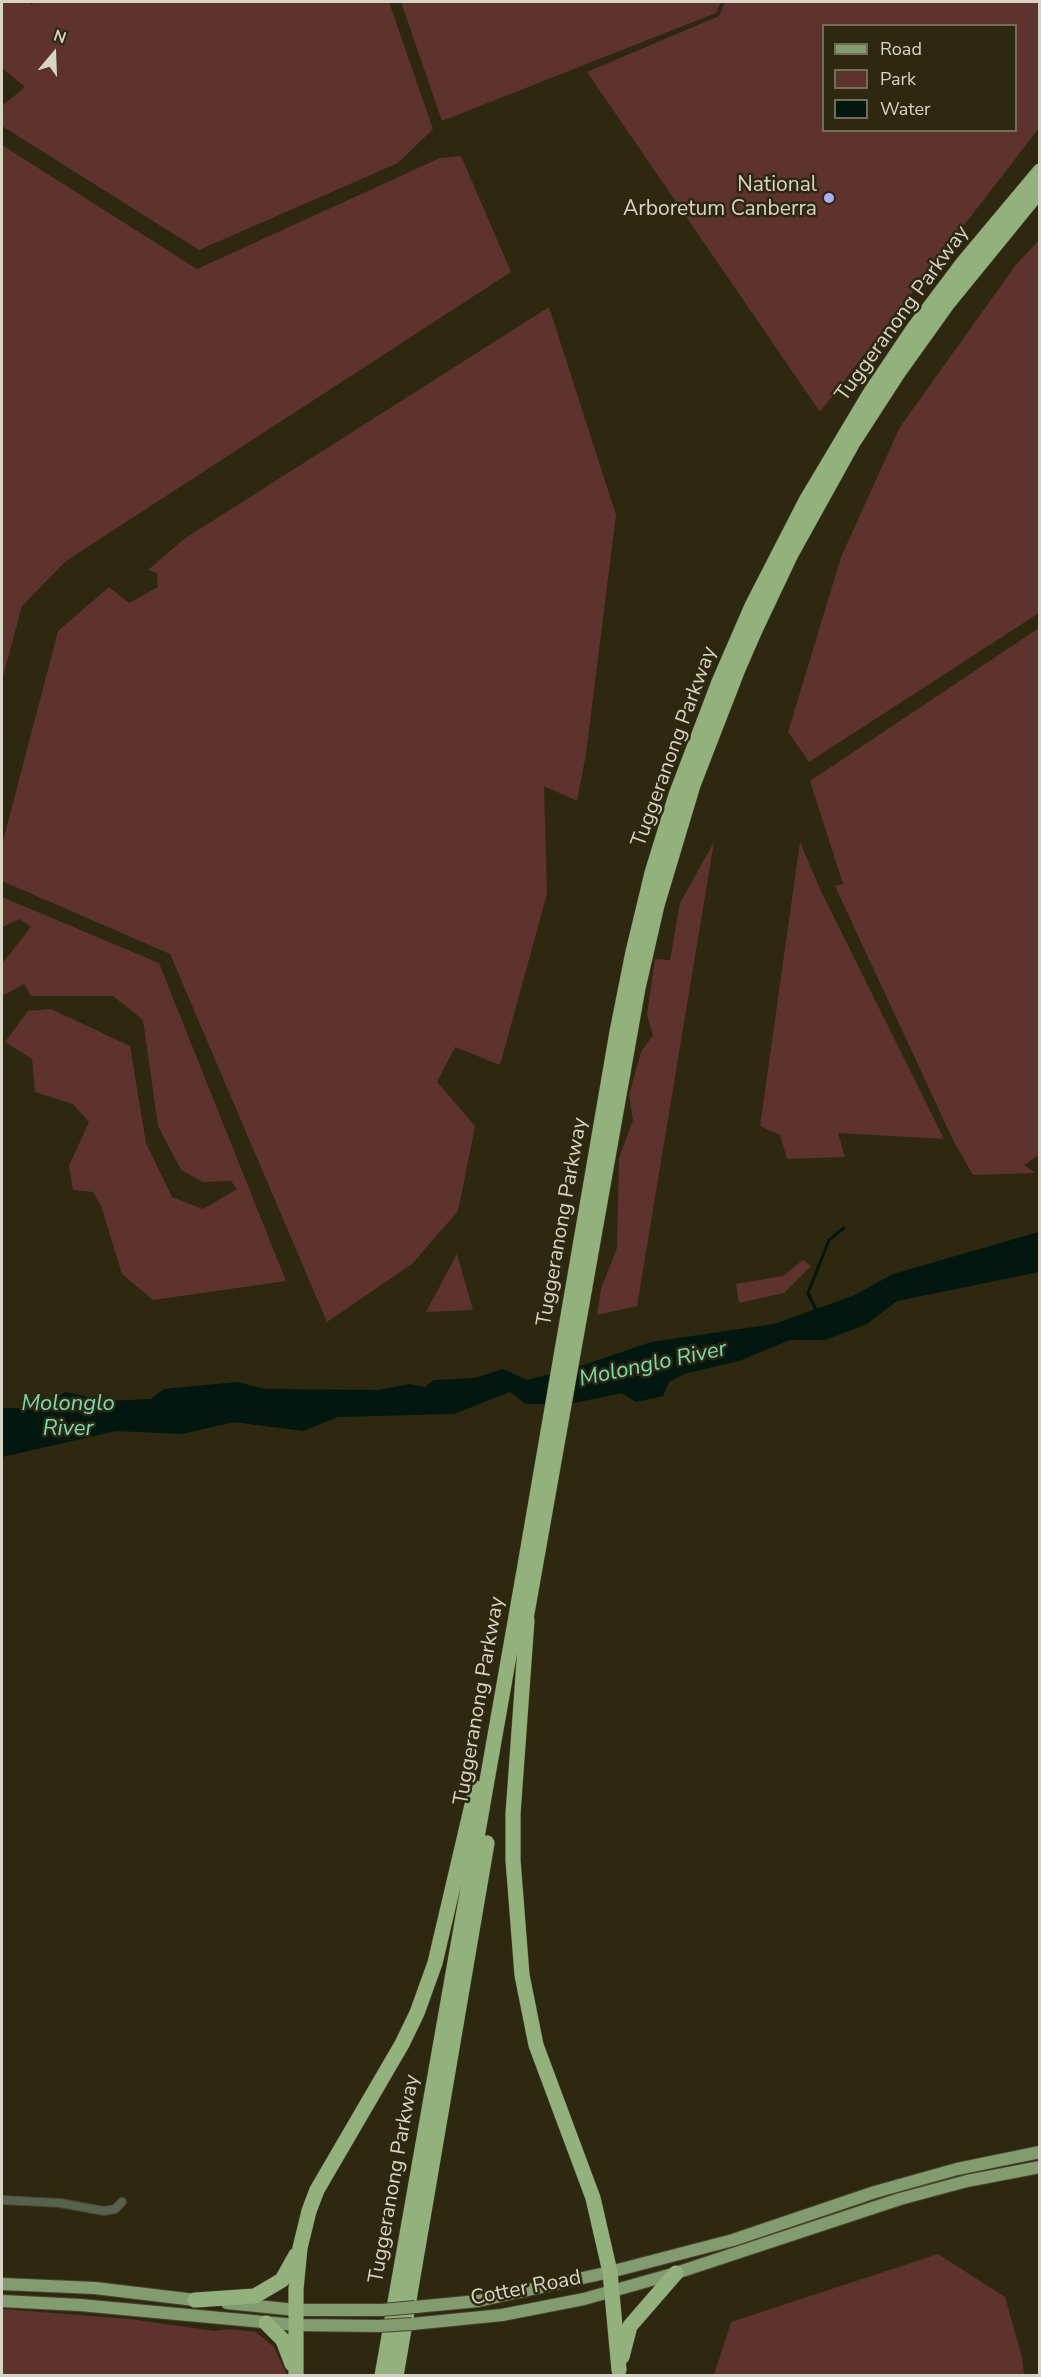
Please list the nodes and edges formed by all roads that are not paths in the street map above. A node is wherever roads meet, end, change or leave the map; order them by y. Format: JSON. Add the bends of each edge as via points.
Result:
{"nodes":[{"id":1,"x":1040,"y":171,"type":"edge"},
{"id":2,"x":1040,"y":190,"type":"edge"},
{"id":3,"x":583,"y":1259,"type":"junction"},
{"id":4,"x":541,"y":1508,"type":"junction"},
{"id":5,"x":524,"y":1571,"type":"junction"},
{"id":6,"x":527,"y":1617,"type":"junction"},
{"id":7,"x":1040,"y":2152,"type":"edge"},
{"id":8,"x":1040,"y":2167,"type":"edge"},
{"id":9,"x":2,"y":2200,"type":"edge"},
{"id":10,"x":122,"y":2202,"type":"dead end"},
{"id":11,"x":300,"y":2247,"type":"junction"},
{"id":12,"x":610,"y":2272,"type":"junction"},
{"id":13,"x":676,"y":2273,"type":"junction"},
{"id":14,"x":2,"y":2284,"type":"edge"},
{"id":15,"x":612,"y":2291,"type":"junction"},
{"id":16,"x":195,"y":2300,"type":"junction"},
{"id":17,"x":2,"y":2301,"type":"edge"},
{"id":18,"x":296,"y":2317,"type":"junction"},
{"id":19,"x":266,"y":2323,"type":"junction"},
{"id":20,"x":619,"y":2373,"type":"edge"},
{"id":21,"x":295,"y":2376,"type":"edge"},
{"id":22,"x":382,"y":2376,"type":"edge"},
{"id":23,"x":396,"y":2376,"type":"edge"}],
"edges":[{"from":1,"to":3,"type":"highway","name":"Tuggeranong Parkway","via":[[939,295],[869,394],[788,533],[723,672],[676,795],[642,912],[617,1032]]},
{"from":2,"to":3,"type":"highway","name":"Tuggeranong Parkway","via":[[948,303],[875,408],[791,554],[738,669],[693,785],[657,905]]},
{"from":3,"to":4,"type":"highway","name":"Tuggeranong Parkway"},
{"from":4,"to":5,"type":"highway","name":"Tuggeranong Parkway"},
{"from":4,"to":6,"type":"highway","name":"Tuggeranong Parkway"},
{"from":5,"to":11,"type":"highway","via":[[432,1974],[402,2044],[317,2190]]},
{"from":5,"to":22,"type":"highway","name":"Tuggeranong Parkway"},
{"from":6,"to":12,"type":"highway","via":[[513,1814],[522,1975],[536,2044],[593,2198]]},
{"from":6,"to":23,"type":"highway","name":"Tuggeranong Parkway"},
{"from":7,"to":12,"type":"main road","name":"Cotter Road","via":[[957,2169],[733,2240]]},
{"from":8,"to":13,"type":"main road","name":"Cotter Road","via":[[900,2199]]},
{"from":9,"to":10,"type":"street","via":[[60,2203],[104,2211],[115,2209]]},
{"from":11,"to":16,"type":"highway","via":[[282,2280],[267,2290],[244,2298]]},
{"from":11,"to":18,"type":"highway"},
{"from":12,"to":15,"type":"highway"},
{"from":12,"to":18,"type":"main road","name":"Cotter Road","bridge":true,"via":[[478,2301]]},
{"from":13,"to":15,"type":"main road","name":"Cotter Road"},
{"from":13,"to":20,"type":"highway","via":[[630,2326]]},
{"from":14,"to":16,"type":"main road","name":"Cotter Road","via":[[94,2288]]},
{"from":15,"to":18,"type":"main road","name":"Cotter Road","bridge":true,"via":[[501,2315],[412,2324],[379,2326]]},
{"from":15,"to":20,"type":"highway"},
{"from":16,"to":18,"type":"main road","name":"Cotter Road"},
{"from":17,"to":19,"type":"main road","name":"Cotter Road"},
{"from":18,"to":19,"type":"main road","name":"Cotter Road"},
{"from":18,"to":21,"type":"highway"},
{"from":19,"to":21,"type":"highway","via":[[283,2340]]}]}
